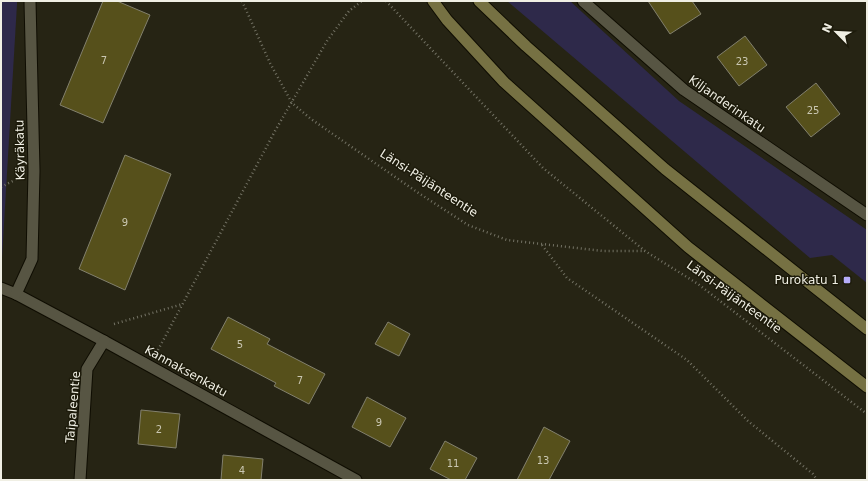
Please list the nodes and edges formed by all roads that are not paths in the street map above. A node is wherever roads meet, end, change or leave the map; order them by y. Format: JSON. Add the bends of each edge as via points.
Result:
{"nodes":[{"id":1,"x":30,"y":1,"type":"edge"},
{"id":2,"x":433,"y":1,"type":"edge"},
{"id":3,"x":479,"y":1,"type":"edge"},
{"id":4,"x":583,"y":1,"type":"edge"},
{"id":5,"x":867,"y":215,"type":"edge"},
{"id":6,"x":1,"y":288,"type":"edge"},
{"id":7,"x":16,"y":294,"type":"junction"},
{"id":8,"x":867,"y":329,"type":"edge"},
{"id":9,"x":104,"y":341,"type":"junction"},
{"id":10,"x":867,"y":387,"type":"edge"},
{"id":11,"x":80,"y":480,"type":"edge"},
{"id":12,"x":356,"y":480,"type":"edge"}],
"edges":[{"from":1,"to":7,"type":"street","name":"Käyräkatu","via":[[34,171],[32,259]]},
{"from":2,"to":10,"type":"main road","name":"Länsi-Päijänteentie","via":[[504,82],[688,248]]},
{"from":3,"to":8,"type":"main road","via":[[665,169]]},
{"from":4,"to":5,"type":"street","name":"Kiljanderinkatu","via":[[684,90]]},
{"from":6,"to":7,"type":"street","name":"Kannaksenkatu"},
{"from":7,"to":9,"type":"street","name":"Kannaksenkatu"},
{"from":9,"to":11,"type":"street","name":"Taipaleentie","via":[[88,369]]},
{"from":9,"to":12,"type":"street","name":"Kannaksenkatu"}]}
